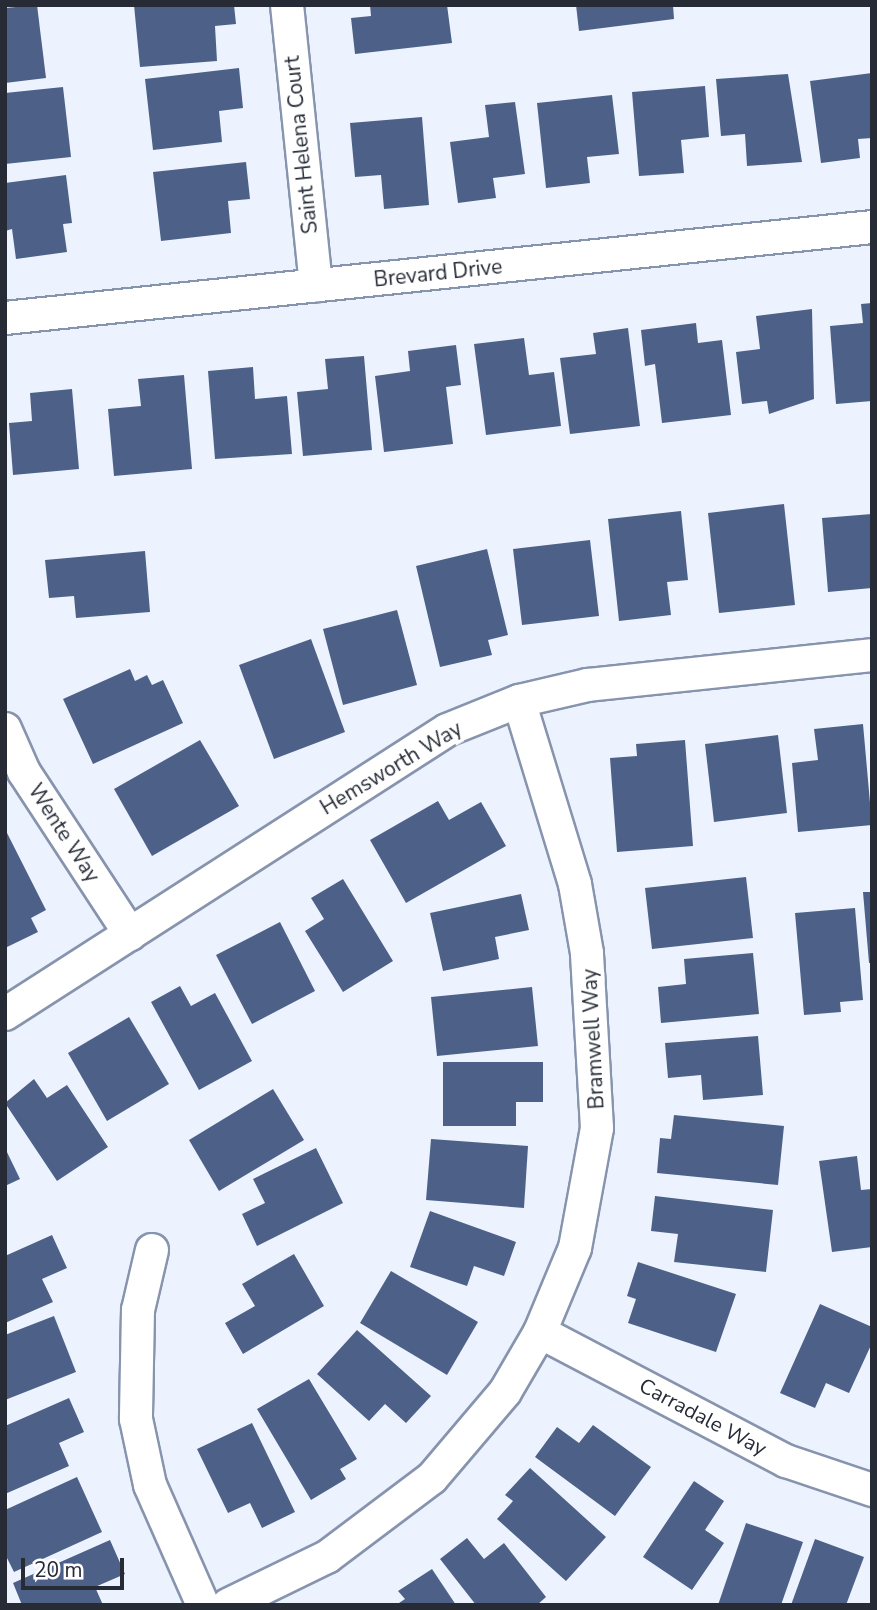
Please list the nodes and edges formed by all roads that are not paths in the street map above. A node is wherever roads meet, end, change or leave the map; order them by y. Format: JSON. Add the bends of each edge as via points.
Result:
{"nodes":[{"id":1,"x":287,"y":5,"type":"edge"},
{"id":2,"x":872,"y":227,"type":"edge"},
{"id":3,"x":316,"y":286,"type":"junction"},
{"id":4,"x":5,"y":318,"type":"edge"},
{"id":5,"x":872,"y":655,"type":"edge"},
{"id":6,"x":519,"y":701,"type":"junction"},
{"id":7,"x":5,"y":729,"type":"edge"},
{"id":8,"x":130,"y":934,"type":"junction"},
{"id":9,"x":5,"y":1014,"type":"edge"},
{"id":10,"x":152,"y":1250,"type":"dead end"},
{"id":11,"x":540,"y":1332,"type":"junction"},
{"id":12,"x":872,"y":1490,"type":"edge"},
{"id":13,"x":204,"y":1605,"type":"edge"},
{"id":14,"x":228,"y":1605,"type":"edge"}],
"edges":[{"from":1,"to":3,"type":"street","name":"Saint Helena Court"},
{"from":2,"to":3,"type":"street","name":"Brevard Drive"},
{"from":3,"to":4,"type":"street","name":"Brevard Drive"},
{"from":5,"to":6,"type":"street","name":"Hemsworth Way","via":[[588,685]]},
{"from":6,"to":8,"type":"street","name":"Hemsworth Way","via":[[402,756]]},
{"from":6,"to":11,"type":"street","name":"Bramwell Way","via":[[575,884],[598,1062],[590,1184],[575,1248]]},
{"from":7,"to":8,"type":"street","name":"Wente Way","via":[[24,772]]},
{"from":8,"to":9,"type":"street","name":"Hemsworth Way"},
{"from":10,"to":13,"type":"street","via":[[138,1310],[136,1419],[150,1485]]},
{"from":11,"to":12,"type":"street","name":"Carradale Way","via":[[786,1461]]},
{"from":11,"to":14,"type":"street","name":"Bramwell Way","via":[[505,1392],[432,1478],[327,1557]]}]}
